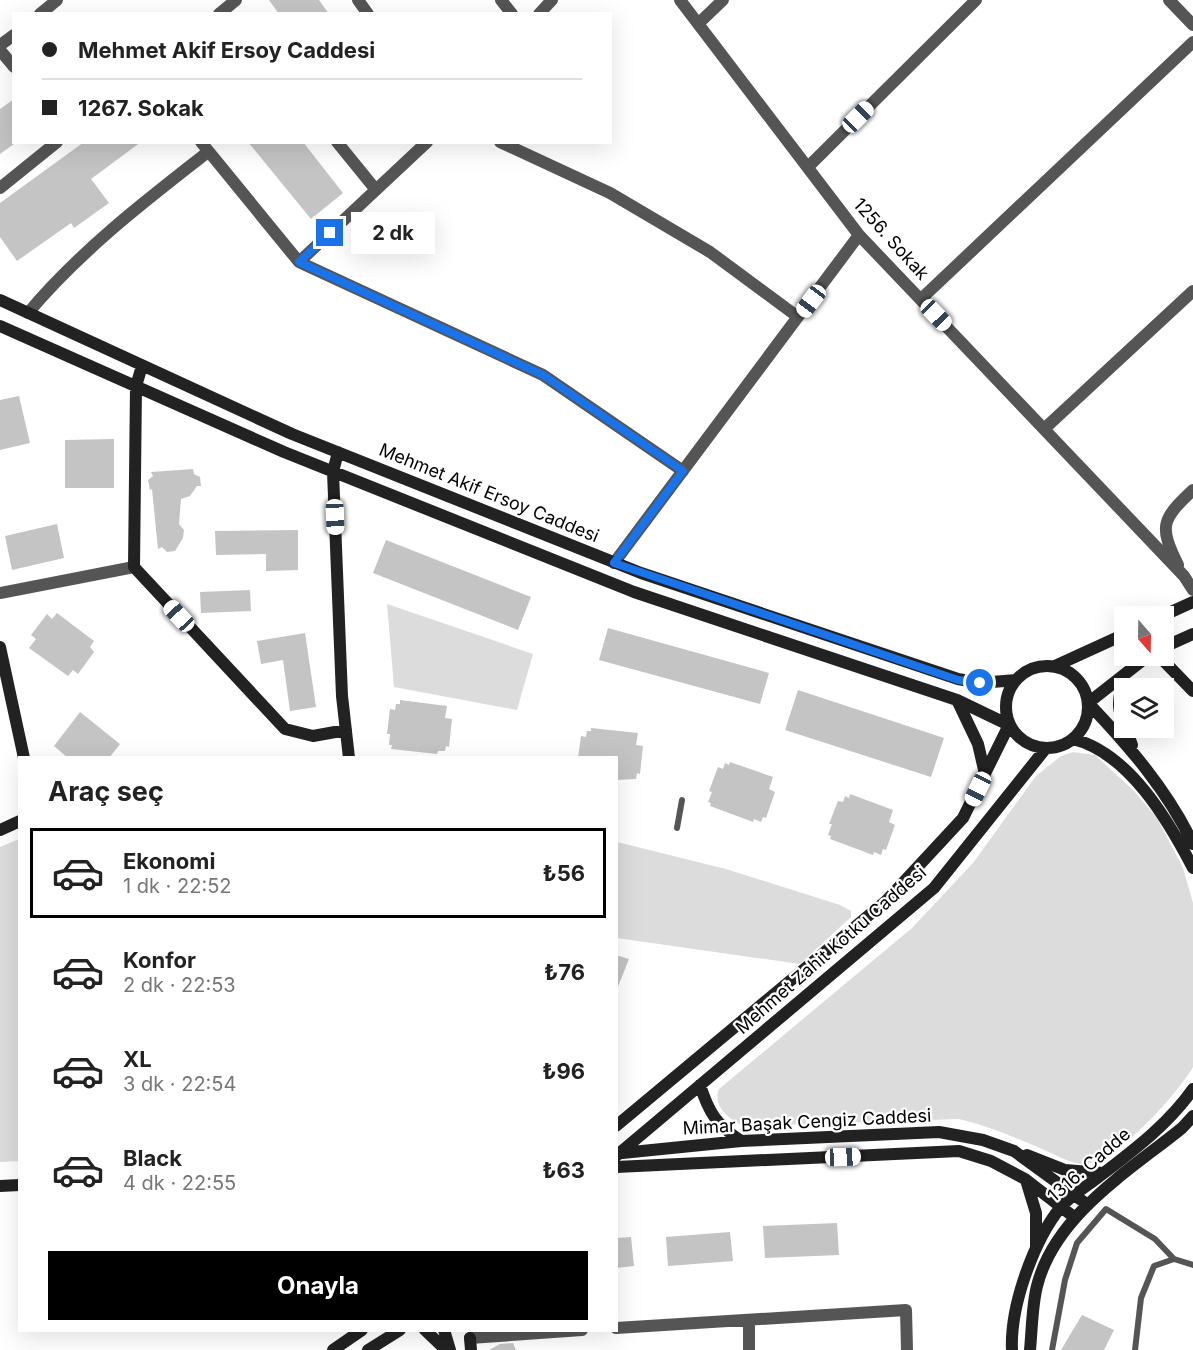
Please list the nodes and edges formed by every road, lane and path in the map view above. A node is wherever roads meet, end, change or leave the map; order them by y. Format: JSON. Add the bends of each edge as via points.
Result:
{"nodes":[{"id":1,"x":57,"y":0,"type":"edge"},
{"id":2,"x":501,"y":0,"type":"edge"},
{"id":3,"x":552,"y":0,"type":"edge"},
{"id":4,"x":680,"y":0,"type":"edge"},
{"id":5,"x":723,"y":0,"type":"edge"},
{"id":6,"x":976,"y":0,"type":"edge"},
{"id":7,"x":1169,"y":0,"type":"edge"},
{"id":8,"x":42,"y":12,"type":"edge"},
{"id":9,"x":510,"y":12,"type":"edge"},
{"id":10,"x":541,"y":12,"type":"edge"},
{"id":11,"x":698,"y":24,"type":"junction"},
{"id":12,"x":1193,"y":25,"type":"edge"},
{"id":13,"x":12,"y":37,"type":"edge"},
{"id":14,"x":1193,"y":42,"type":"edge"},
{"id":15,"x":0,"y":47,"type":"edge"},
{"id":16,"x":12,"y":64,"type":"edge"},
{"id":17,"x":55,"y":144,"type":"edge"},
{"id":18,"x":340,"y":144,"type":"edge"},
{"id":19,"x":425,"y":144,"type":"edge"},
{"id":20,"x":504,"y":144,"type":"edge"},
{"id":21,"x":205,"y":147,"type":"edge"},
{"id":22,"x":808,"y":167,"type":"junction"},
{"id":23,"x":0,"y":188,"type":"edge"},
{"id":24,"x":376,"y":190,"type":"junction"},
{"id":25,"x":860,"y":236,"type":"junction"},
{"id":26,"x":299,"y":262,"type":"junction"},
{"id":27,"x":1193,"y":291,"type":"edge"},
{"id":28,"x":921,"y":299,"type":"junction"},
{"id":29,"x":0,"y":300,"type":"edge"},
{"id":30,"x":28,"y":313,"type":"junction"},
{"id":31,"x":798,"y":317,"type":"junction"},
{"id":32,"x":0,"y":326,"type":"edge"},
{"id":33,"x":142,"y":366,"type":"junction"},
{"id":34,"x":136,"y":386,"type":"junction"},
{"id":35,"x":1044,"y":429,"type":"junction"},
{"id":36,"x":338,"y":452,"type":"junction"},
{"id":37,"x":683,"y":471,"type":"junction"},
{"id":38,"x":333,"y":472,"type":"junction"},
{"id":39,"x":1193,"y":490,"type":"edge"},
{"id":40,"x":614,"y":563,"type":"junction"},
{"id":41,"x":134,"y":567,"type":"junction"},
{"id":42,"x":1184,"y":576,"type":"junction"},
{"id":43,"x":1193,"y":590,"type":"edge"},
{"id":44,"x":0,"y":592,"type":"edge"},
{"id":45,"x":1193,"y":602,"type":"edge"},
{"id":46,"x":1174,"y":611,"type":"edge"},
{"id":47,"x":1193,"y":634,"type":"edge"},
{"id":48,"x":1114,"y":639,"type":"edge"},
{"id":49,"x":1174,"y":642,"type":"edge"},
{"id":50,"x":0,"y":647,"type":"edge"},
{"id":51,"x":1054,"y":666,"type":"junction"},
{"id":52,"x":1134,"y":666,"type":"edge"},
{"id":53,"x":1169,"y":666,"type":"edge"},
{"id":54,"x":1125,"y":673,"type":"junction"},
{"id":55,"x":1016,"y":680,"type":"junction"},
{"id":56,"x":1193,"y":691,"type":"edge"},
{"id":57,"x":957,"y":700,"type":"junction"},
{"id":58,"x":1088,"y":704,"type":"junction"},
{"id":59,"x":1010,"y":725,"type":"junction"},
{"id":60,"x":346,"y":730,"type":"junction"},
{"id":61,"x":1073,"y":739,"type":"junction"},
{"id":62,"x":1046,"y":748,"type":"junction"},
{"id":63,"x":1135,"y":755,"type":"junction"},
{"id":64,"x":24,"y":756,"type":"edge"},
{"id":65,"x":349,"y":756,"type":"edge"},
{"id":66,"x":985,"y":774,"type":"junction"},
{"id":67,"x":682,"y":800,"type":"dead end"},
{"id":68,"x":1180,"y":816,"type":"junction"},
{"id":69,"x":1193,"y":818,"type":"edge"},
{"id":70,"x":18,"y":822,"type":"edge"},
{"id":71,"x":677,"y":828,"type":"dead end"},
{"id":72,"x":0,"y":830,"type":"edge"},
{"id":73,"x":1193,"y":844,"type":"edge"},
{"id":74,"x":1193,"y":868,"type":"edge"},
{"id":75,"x":700,"y":1085,"type":"junction"},
{"id":76,"x":1191,"y":1097,"type":"edge"},
{"id":77,"x":1193,"y":1116,"type":"edge"},
{"id":78,"x":618,"y":1124,"type":"edge"},
{"id":79,"x":741,"y":1141,"type":"junction"},
{"id":80,"x":1014,"y":1151,"type":"junction"},
{"id":81,"x":618,"y":1155,"type":"edge"},
{"id":82,"x":618,"y":1167,"type":"edge"},
{"id":83,"x":1104,"y":1173,"type":"junction"},
{"id":84,"x":1025,"y":1179,"type":"junction"},
{"id":85,"x":18,"y":1185,"type":"edge"},
{"id":86,"x":0,"y":1186,"type":"edge"},
{"id":87,"x":1074,"y":1196,"type":"junction"},
{"id":88,"x":1088,"y":1205,"type":"junction"},
{"id":89,"x":1060,"y":1208,"type":"junction"},
{"id":90,"x":1074,"y":1217,"type":"junction"},
{"id":91,"x":1036,"y":1251,"type":"junction"},
{"id":92,"x":1174,"y":1258,"type":"junction"},
{"id":93,"x":1193,"y":1265,"type":"edge"},
{"id":94,"x":748,"y":1320,"type":"junction"},
{"id":95,"x":618,"y":1328,"type":"edge"},
{"id":96,"x":359,"y":1332,"type":"edge"},
{"id":97,"x":397,"y":1332,"type":"edge"},
{"id":98,"x":427,"y":1332,"type":"edge"},
{"id":99,"x":444,"y":1332,"type":"edge"},
{"id":100,"x":566,"y":1332,"type":"edge"},
{"id":101,"x":471,"y":1344,"type":"edge"},
{"id":102,"x":333,"y":1350,"type":"edge"},
{"id":103,"x":368,"y":1350,"type":"edge"},
{"id":104,"x":448,"y":1350,"type":"edge"},
{"id":105,"x":749,"y":1350,"type":"edge"},
{"id":106,"x":907,"y":1350,"type":"edge"},
{"id":107,"x":1012,"y":1350,"type":"edge"},
{"id":108,"x":1030,"y":1350,"type":"edge"},
{"id":109,"x":1053,"y":1350,"type":"edge"},
{"id":110,"x":1136,"y":1350,"type":"edge"}],
"edges":[{"from":1,"to":8,"type":"street"},
{"from":2,"to":9,"type":"street"},
{"from":3,"to":10,"type":"street"},
{"from":4,"to":11,"type":"street","name":"1256. Sokak"},
{"from":5,"to":11,"type":"street"},
{"from":6,"to":22,"type":"street"},
{"from":7,"to":12,"type":"street"},
{"from":11,"to":22,"type":"street","name":"1256. Sokak"},
{"from":13,"to":15,"type":"street"},
{"from":14,"to":28,"type":"street"},
{"from":15,"to":16,"type":"street"},
{"from":17,"to":23,"type":"street"},
{"from":18,"to":24,"type":"street"},
{"from":19,"to":24,"type":"street"},
{"from":20,"to":31,"type":"street","via":[[610,193],[710,252]]},
{"from":21,"to":26,"type":"street"},
{"from":21,"to":30,"type":"street","via":[[54,282]]},
{"from":22,"to":25,"type":"street","name":"1256. Sokak"},
{"from":24,"to":26,"type":"street"},
{"from":25,"to":28,"type":"street","name":"1256. Sokak"},
{"from":25,"to":31,"type":"street"},
{"from":26,"to":37,"type":"street","via":[[543,375]]},
{"from":27,"to":35,"type":"street"},
{"from":28,"to":35,"type":"street","name":"1256. Sokak"},
{"from":29,"to":30,"type":"main road","name":"Mehmet Akif Ersoy Caddesi"},
{"from":30,"to":33,"type":"main road","name":"Mehmet Akif Ersoy Caddesi"},
{"from":31,"to":37,"type":"street"},
{"from":32,"to":34,"type":"main road","name":"Mehmet Akif Ersoy Caddesi"},
{"from":33,"to":34,"type":"main road"},
{"from":33,"to":36,"type":"main road","name":"Mehmet Akif Ersoy Caddesi"},
{"from":34,"to":38,"type":"main road","name":"Mehmet Akif Ersoy Caddesi"},
{"from":34,"to":41,"type":"main road"},
{"from":35,"to":42,"type":"street","name":"1256. Sokak"},
{"from":36,"to":38,"type":"main road"},
{"from":36,"to":40,"type":"main road","name":"Mehmet Akif Ersoy Caddesi"},
{"from":37,"to":40,"type":"street"},
{"from":38,"to":57,"type":"main road","name":"Mehmet Akif Ersoy Caddesi","via":[[634,592]]},
{"from":38,"to":60,"type":"main road"},
{"from":39,"to":42,"type":"street","via":[[1170,511],[1164,536]]},
{"from":40,"to":55,"type":"main road","name":"Mehmet Akif Ersoy Caddesi","via":[[958,680]]},
{"from":41,"to":44,"type":"street"},
{"from":41,"to":60,"type":"main road","via":[[285,729],[313,736]]},
{"from":42,"to":43,"type":"street","name":"1256. Sokak"},
{"from":45,"to":46,"type":"main road"},
{"from":47,"to":49,"type":"main road"},
{"from":48,"to":51,"type":"main road"},
{"from":50,"to":64,"type":"main road"},
{"from":51,"to":55,"type":"main road","via":[[1033,668]]},
{"from":51,"to":58,"type":"main road","via":[[1078,679]]},
{"from":52,"to":54,"type":"main road"},
{"from":53,"to":56,"type":"main road"},
{"from":54,"to":58,"type":"main road"},
{"from":54,"to":63,"type":"main road","via":[[1118,713]]},
{"from":55,"to":59,"type":"main road","via":[[1006,702]]},
{"from":57,"to":59,"type":"main road","name":"Mehmet Akif Ersoy Caddesi"},
{"from":57,"to":66,"type":"main road","via":[[978,744]]},
{"from":58,"to":61,"type":"main road","via":[[1085,723]]},
{"from":58,"to":63,"type":"main road"},
{"from":59,"to":62,"type":"main road","via":[[1024,742]]},
{"from":59,"to":66,"type":"main road","name":"Mehmet Zahit Kotku Caddesi"},
{"from":60,"to":65,"type":"main road"},
{"from":61,"to":62,"type":"main road","via":[[1056,748]]},
{"from":61,"to":74,"type":"main road","via":[[1093,744],[1113,757],[1168,821]]},
{"from":62,"to":75,"type":"main road","name":"Mehmet Zahit Kotku Caddesi","via":[[934,888]]},
{"from":63,"to":68,"type":"main road"},
{"from":66,"to":78,"type":"main road","name":"Mehmet Zahit Kotku Caddesi","via":[[963,818],[886,901]]},
{"from":67,"to":71,"type":"lane"},
{"from":68,"to":69,"type":"main road"},
{"from":68,"to":73,"type":"main road"},
{"from":70,"to":72,"type":"main road"},
{"from":75,"to":79,"type":"main road","via":[[713,1118]]},
{"from":75,"to":81,"type":"main road","name":"Mehmet Zahit Kotku Caddesi"},
{"from":76,"to":83,"type":"main road","name":"1316. Cadde"},
{"from":77,"to":88,"type":"main road","name":"1316. Cadde"},
{"from":79,"to":80,"type":"main road","name":"Mimar Başak Cengiz Caddesi","via":[[939,1132],[983,1140]]},
{"from":79,"to":81,"type":"main road","name":"Mimar Başak Cengiz Caddesi"},
{"from":80,"to":83,"type":"main road","via":[[1065,1170]]},
{"from":80,"to":87,"type":"main road","name":"Mimar Başak Cengiz Caddesi"},
{"from":82,"to":84,"type":"main road","name":"Mimar Başak Cengiz Caddesi","via":[[959,1150]]},
{"from":83,"to":87,"type":"main road","name":"1316. Cadde"},
{"from":84,"to":89,"type":"main road","name":"Mimar Başak Cengiz Caddesi"},
{"from":84,"to":91,"type":"main road","via":[[1036,1213]]},
{"from":85,"to":86,"type":"main road"},
{"from":87,"to":88,"type":"main road","name":"Mimar Başak Cengiz Caddesi"},
{"from":87,"to":89,"type":"main road","name":"1316. Cadde"},
{"from":88,"to":90,"type":"main road","name":"1316. Cadde"},
{"from":89,"to":90,"type":"main road","name":"Mimar Başak Cengiz Caddesi"},
{"from":89,"to":91,"type":"main road","name":"1316. Cadde"},
{"from":90,"to":108,"type":"main road","name":"1316. Cadde","via":[[1046,1262],[1037,1285]]},
{"from":91,"to":107,"type":"main road","name":"1316. Cadde","via":[[1018,1300]]},
{"from":92,"to":93,"type":"lane"},
{"from":92,"to":109,"type":"lane","via":[[1155,1239],[1106,1209],[1077,1242],[1065,1280]]},
{"from":92,"to":110,"type":"lane","via":[[1154,1266],[1141,1298]]},
{"from":94,"to":95,"type":"street"},
{"from":94,"to":105,"type":"street"},
{"from":94,"to":106,"type":"street","via":[[906,1310]]},
{"from":96,"to":102,"type":"main road"},
{"from":97,"to":103,"type":"main road"},
{"from":98,"to":104,"type":"main road"},
{"from":99,"to":104,"type":"main road"},
{"from":100,"to":101,"type":"street"}]}
